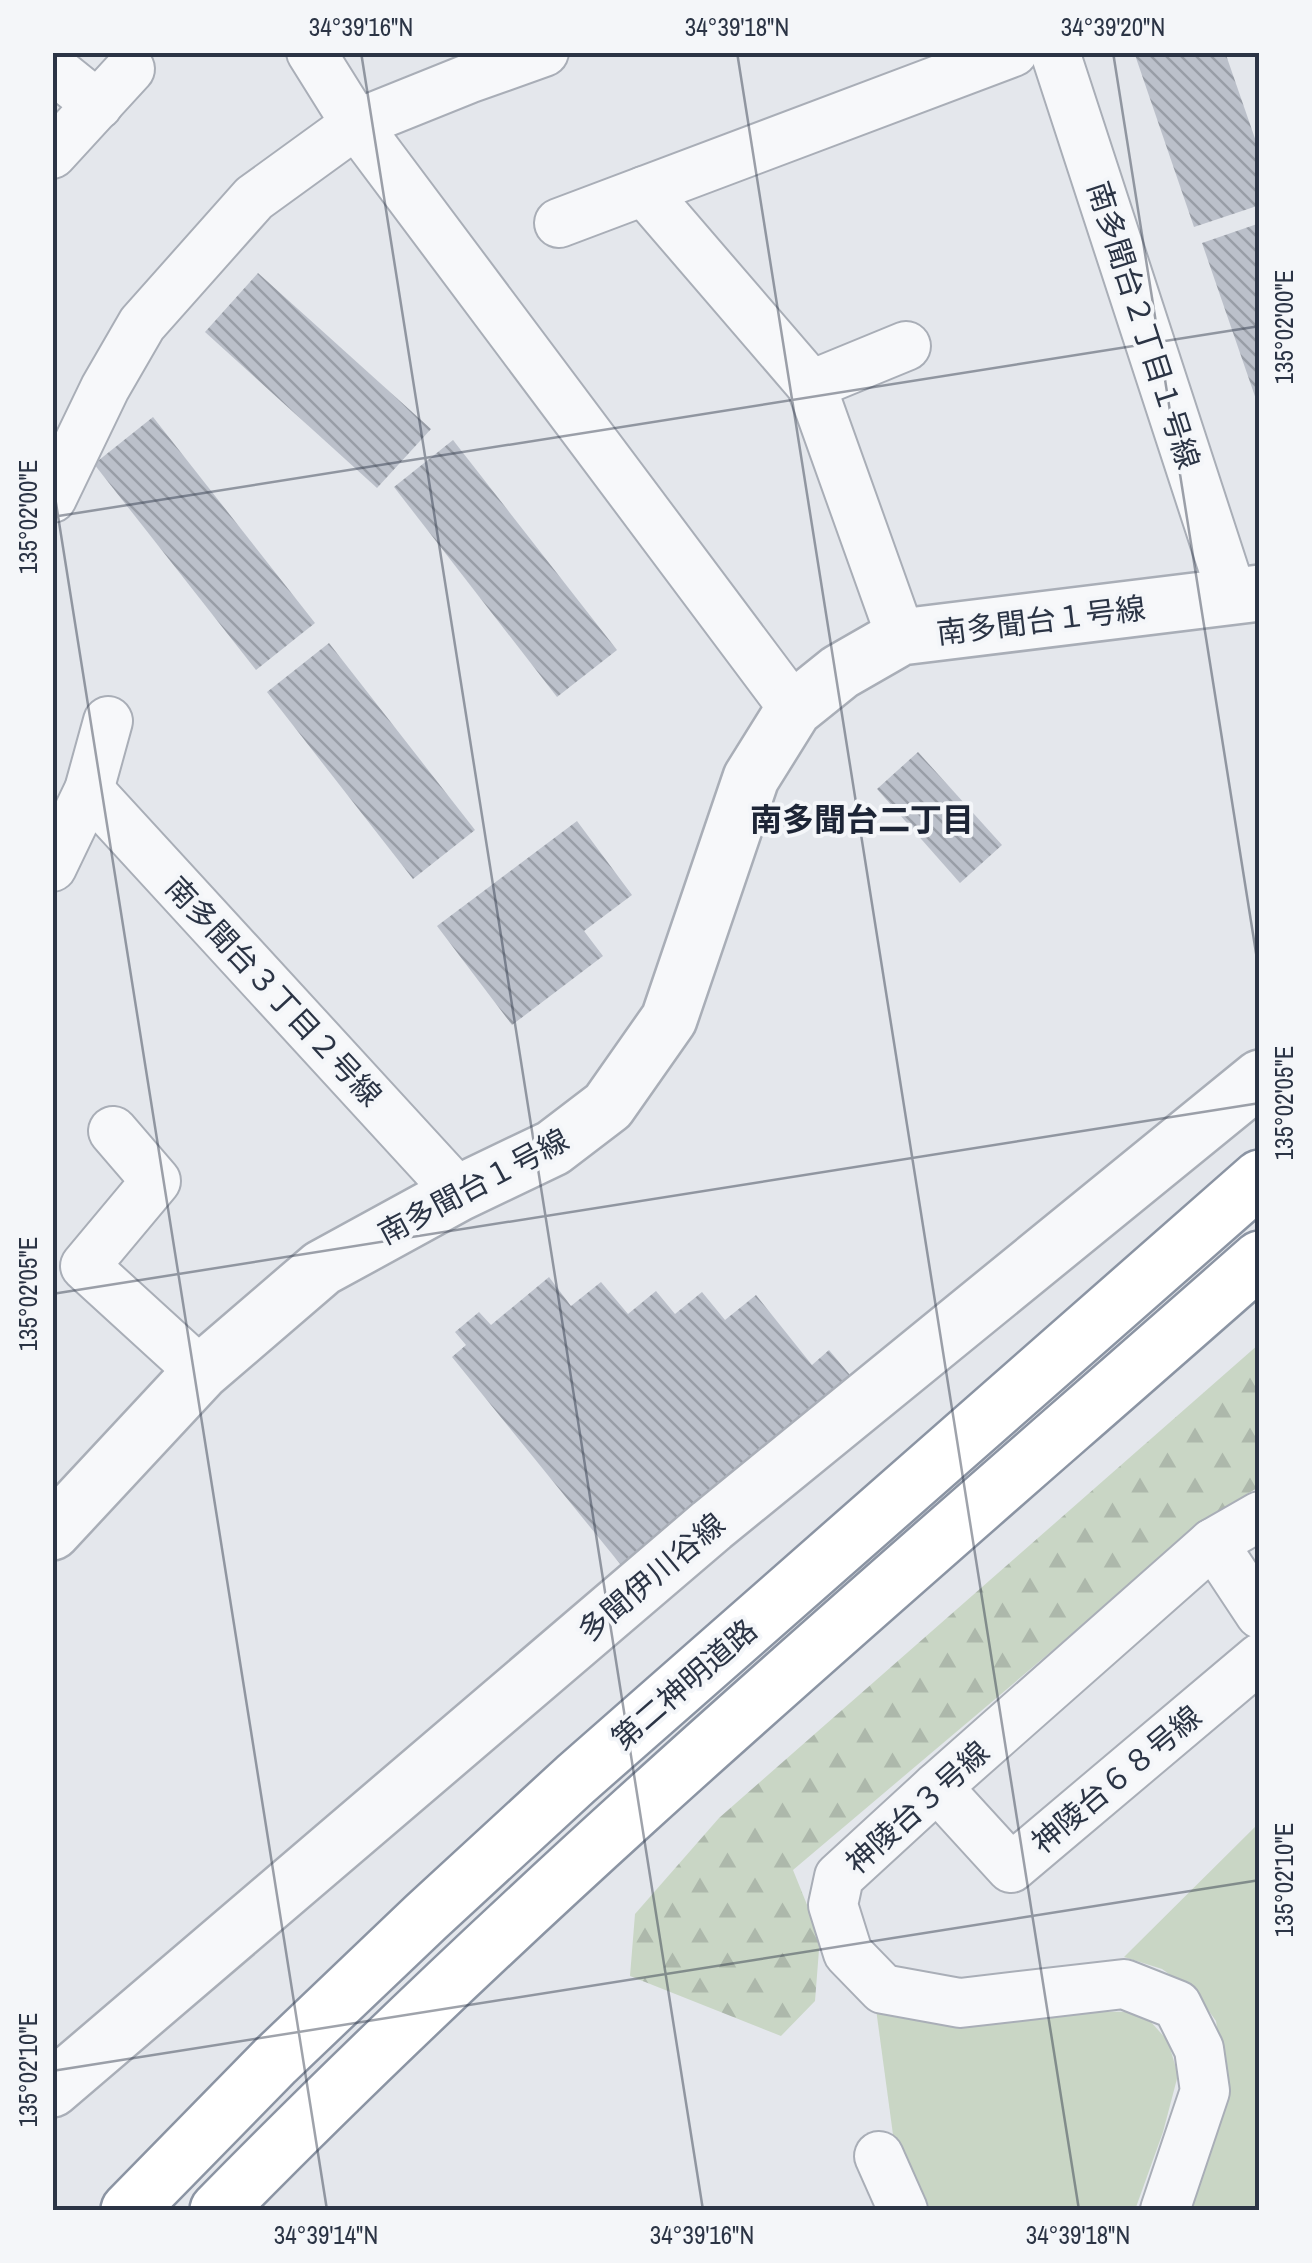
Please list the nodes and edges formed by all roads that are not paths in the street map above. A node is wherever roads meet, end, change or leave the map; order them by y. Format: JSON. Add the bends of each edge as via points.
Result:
{"nodes":[{"id":1,"x":311,"y":52,"type":"edge"},
{"id":2,"x":544,"y":52,"type":"edge"},
{"id":3,"x":1014,"y":52,"type":"edge"},
{"id":4,"x":1054,"y":52,"type":"edge"},
{"id":5,"x":52,"y":68,"type":"edge"},
{"id":6,"x":130,"y":69,"type":"dead end"},
{"id":7,"x":98,"y":105,"type":"junction"},
{"id":8,"x":356,"y":124,"type":"junction"},
{"id":9,"x":52,"y":154,"type":"edge"},
{"id":10,"x":644,"y":191,"type":"junction"},
{"id":11,"x":559,"y":223,"type":"dead end"},
{"id":12,"x":906,"y":346,"type":"dead end"},
{"id":13,"x":811,"y":385,"type":"junction"},
{"id":14,"x":52,"y":498,"type":"edge"},
{"id":15,"x":1246,"y":596,"type":"edge"},
{"id":16,"x":901,"y":637,"type":"junction"},
{"id":17,"x":794,"y":709,"type":"junction"},
{"id":18,"x":108,"y":721,"type":"dead end"},
{"id":19,"x":89,"y":790,"type":"junction"},
{"id":20,"x":52,"y":867,"type":"edge"},
{"id":21,"x":1260,"y":1078,"type":"edge"},
{"id":22,"x":113,"y":1131,"type":"dead end"},
{"id":23,"x":1260,"y":1178,"type":"edge"},
{"id":24,"x":460,"y":1192,"type":"junction"},
{"id":25,"x":1260,"y":1260,"type":"edge"},
{"id":26,"x":202,"y":1372,"type":"junction"},
{"id":27,"x":1260,"y":1516,"type":"edge"},
{"id":28,"x":52,"y":1532,"type":"edge"},
{"id":29,"x":1213,"y":1544,"type":"junction"},
{"id":30,"x":1260,"y":1614,"type":"edge"},
{"id":31,"x":1260,"y":1658,"type":"edge"},
{"id":32,"x":937,"y":1788,"type":"junction"},
{"id":33,"x":52,"y":2088,"type":"edge"},
{"id":34,"x":879,"y":2156,"type":"dead end"},
{"id":35,"x":129,"y":2210,"type":"edge"},
{"id":36,"x":218,"y":2210,"type":"edge"},
{"id":37,"x":903,"y":2210,"type":"edge"},
{"id":38,"x":1166,"y":2210,"type":"edge"}],
"edges":[{"from":1,"to":8,"type":"street"},
{"from":2,"to":8,"type":"street"},
{"from":3,"to":10,"type":"street"},
{"from":4,"to":15,"type":"street","name":"南多聞台２丁目１号線"},
{"from":5,"to":7,"type":"street"},
{"from":6,"to":7,"type":"street"},
{"from":7,"to":9,"type":"street"},
{"from":8,"to":14,"type":"street","via":[[254,198],[142,324]]},
{"from":8,"to":17,"type":"street"},
{"from":10,"to":11,"type":"street"},
{"from":10,"to":13,"type":"street"},
{"from":12,"to":13,"type":"street"},
{"from":13,"to":16,"type":"street"},
{"from":15,"to":16,"type":"street","name":"南多聞台１号線"},
{"from":16,"to":17,"type":"street","name":"南多聞台１号線","via":[[840,672]]},
{"from":17,"to":24,"type":"street","name":"南多聞台１号線","via":[[751,778],[670,1020],[608,1106],[552,1148]]},
{"from":18,"to":19,"type":"street"},
{"from":19,"to":20,"type":"street"},
{"from":19,"to":24,"type":"street","name":"南多聞台３丁目２号線"},
{"from":21,"to":33,"type":"street","name":"多聞伊川谷線","via":[[712,1525]]},
{"from":22,"to":26,"type":"street","via":[[156,1181],[85,1266]]},
{"from":23,"to":35,"type":"highway","name":"第二神明道路","via":[[562,1792],[276,2061]]},
{"from":24,"to":26,"type":"street","name":"南多聞台１号線","via":[[322,1268]]},
{"from":25,"to":36,"type":"highway","name":"第二神明道路","via":[[616,1826]]},
{"from":26,"to":28,"type":"street","name":"南多聞台１号線"},
{"from":27,"to":29,"type":"street","name":"神陵台３号線"},
{"from":29,"to":30,"type":"street"},
{"from":29,"to":32,"type":"street","name":"神陵台３号線"},
{"from":31,"to":32,"type":"street","name":"神陵台６８号線","via":[[1011,1868]]},
{"from":32,"to":38,"type":"street","name":"神陵台３号線","via":[[839,1877],[834,1905],[848,1953],[883,1989],[960,2003],[1124,1984],[1177,2005],[1199,2049],[1205,2091]]},
{"from":34,"to":37,"type":"street"}]}
